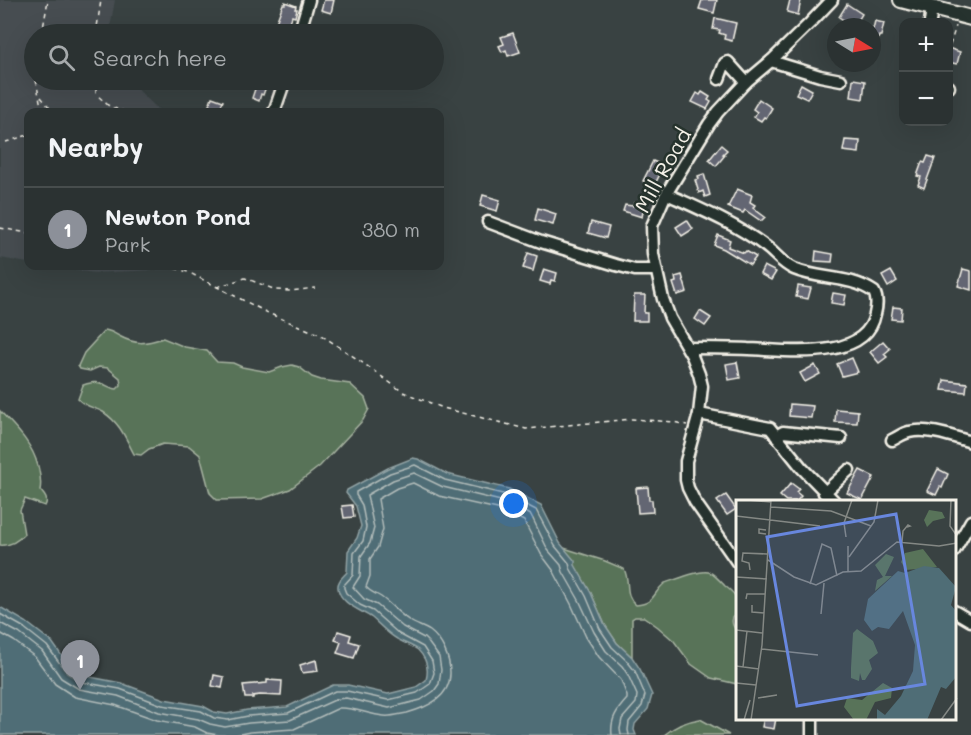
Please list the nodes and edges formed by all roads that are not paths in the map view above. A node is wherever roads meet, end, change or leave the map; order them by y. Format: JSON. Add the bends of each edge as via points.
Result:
{"nodes":[{"id":1,"x":309,"y":0,"type":"edge"},
{"id":2,"x":832,"y":0,"type":"edge"},
{"id":3,"x":900,"y":0,"type":"edge"},
{"id":4,"x":925,"y":4,"type":"edge"},
{"id":5,"x":964,"y":20,"type":"edge"},
{"id":6,"x":302,"y":24,"type":"edge"},
{"id":7,"x":771,"y":61,"type":"junction"},
{"id":8,"x":719,"y":79,"type":"dead end"},
{"id":9,"x":841,"y":80,"type":"dead end"},
{"id":10,"x":746,"y":82,"type":"junction"},
{"id":11,"x":282,"y":90,"type":"edge"},
{"id":12,"x":275,"y":108,"type":"edge"},
{"id":13,"x":666,"y":194,"type":"junction"},
{"id":14,"x":488,"y":222,"type":"dead end"},
{"id":15,"x":656,"y":270,"type":"junction"},
{"id":16,"x":688,"y":348,"type":"junction"},
{"id":17,"x":699,"y":414,"type":"junction"},
{"id":18,"x":776,"y":436,"type":"junction"},
{"id":19,"x":841,"y":438,"type":"dead end"},
{"id":20,"x":892,"y":440,"type":"dead end"},
{"id":21,"x":971,"y":442,"type":"edge"},
{"id":22,"x":849,"y":470,"type":"dead end"},
{"id":23,"x":824,"y":493,"type":"junction"},
{"id":24,"x":833,"y":500,"type":"edge"},
{"id":25,"x":971,"y":521,"type":"edge"},
{"id":26,"x":956,"y":547,"type":"edge"},
{"id":27,"x":736,"y":561,"type":"edge"},
{"id":28,"x":956,"y":612,"type":"edge"},
{"id":29,"x":971,"y":621,"type":"edge"}],
"edges":[{"from":1,"to":6,"type":"street"},
{"from":2,"to":7,"type":"street","name":"Mill Road"},
{"from":3,"to":4,"type":"main road"},
{"from":4,"to":5,"type":"main road"},
{"from":7,"to":9,"type":"street"},
{"from":7,"to":10,"type":"street","name":"Mill Road"},
{"from":8,"to":10,"type":"street","via":[[728,62]]},
{"from":10,"to":13,"type":"street","name":"Mill Road","via":[[709,124]]},
{"from":11,"to":12,"type":"street"},
{"from":13,"to":15,"type":"street","name":"Mill Road","via":[[652,226]]},
{"from":13,"to":16,"type":"street","via":[[744,232],[792,268],[852,281],[874,292],[877,299],[868,330],[845,346],[816,352]]},
{"from":14,"to":15,"type":"street","via":[[616,265]]},
{"from":15,"to":16,"type":"street","name":"Mill Road","via":[[670,318]]},
{"from":16,"to":17,"type":"street","name":"Mill Road","via":[[702,386]]},
{"from":17,"to":18,"type":"street","via":[[770,428]]},
{"from":17,"to":27,"type":"street","name":"Mill Road","via":[[686,461],[688,488]]},
{"from":18,"to":19,"type":"street","via":[[783,432]]},
{"from":18,"to":23,"type":"street"},
{"from":20,"to":21,"type":"street","via":[[922,431]]},
{"from":22,"to":23,"type":"street"},
{"from":23,"to":24,"type":"street"},
{"from":25,"to":26,"type":"street"},
{"from":28,"to":29,"type":"street"}]}
